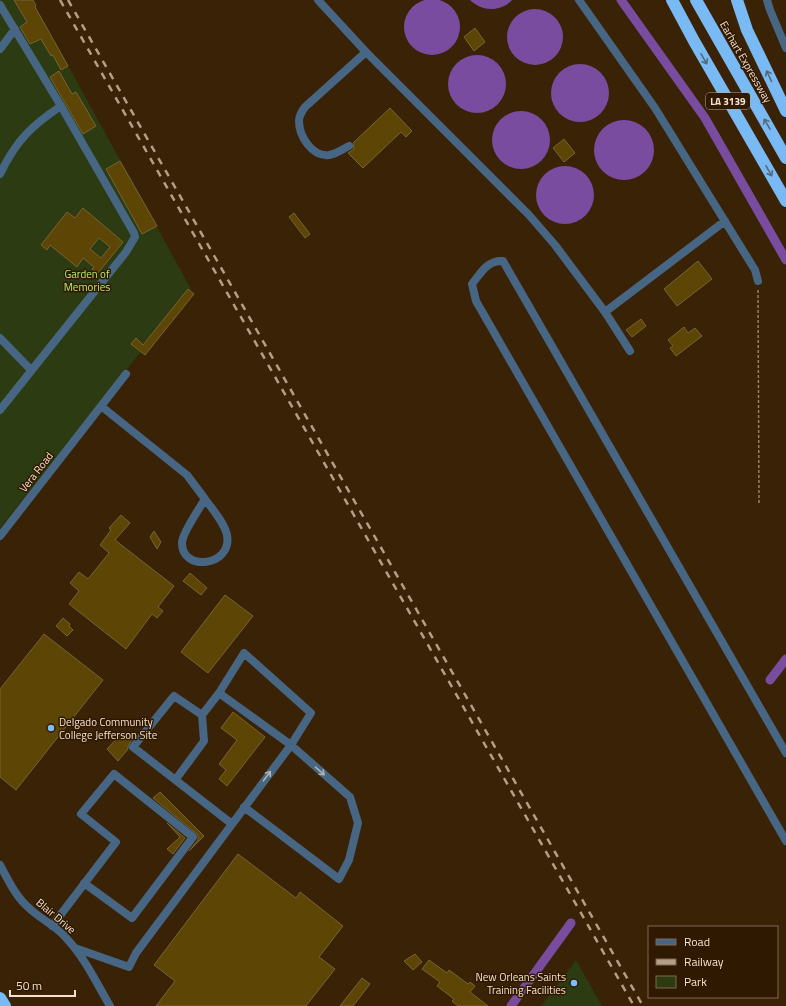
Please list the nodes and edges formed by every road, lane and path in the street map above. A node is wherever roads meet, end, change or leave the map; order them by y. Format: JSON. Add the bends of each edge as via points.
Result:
{"nodes":[{"id":1,"x":318,"y":0,"type":"edge"},
{"id":2,"x":579,"y":0,"type":"edge"},
{"id":3,"x":665,"y":0,"type":"edge"},
{"id":4,"x":672,"y":0,"type":"edge"},
{"id":5,"x":696,"y":0,"type":"edge"},
{"id":6,"x":737,"y":0,"type":"edge"},
{"id":7,"x":740,"y":0,"type":"edge"},
{"id":8,"x":767,"y":0,"type":"edge"},
{"id":9,"x":0,"y":6,"type":"edge"},
{"id":10,"x":15,"y":29,"type":"junction"},
{"id":11,"x":747,"y":30,"type":"junction"},
{"id":12,"x":694,"y":42,"type":"junction"},
{"id":13,"x":786,"y":48,"type":"edge"},
{"id":14,"x":0,"y":49,"type":"edge"},
{"id":15,"x":366,"y":52,"type":"junction"},
{"id":16,"x":61,"y":106,"type":"junction"},
{"id":17,"x":786,"y":110,"type":"edge"},
{"id":18,"x":349,"y":146,"type":"dead end"},
{"id":19,"x":786,"y":158,"type":"edge"},
{"id":20,"x":0,"y":174,"type":"edge"},
{"id":21,"x":786,"y":201,"type":"edge"},
{"id":22,"x":725,"y":221,"type":"junction"},
{"id":23,"x":758,"y":281,"type":"joint"},
{"id":24,"x":605,"y":312,"type":"junction"},
{"id":25,"x":0,"y":338,"type":"edge"},
{"id":26,"x":630,"y":351,"type":"dead end"},
{"id":27,"x":31,"y":370,"type":"junction"},
{"id":28,"x":126,"y":374,"type":"dead end"},
{"id":29,"x":102,"y":406,"type":"junction"},
{"id":30,"x":0,"y":410,"type":"edge"},
{"id":31,"x":205,"y":499,"type":"junction"},
{"id":32,"x":760,"y":504,"type":"dead end"},
{"id":33,"x":0,"y":536,"type":"edge"},
{"id":34,"x":219,"y":693,"type":"junction"},
{"id":35,"x":202,"y":715,"type":"junction"},
{"id":36,"x":291,"y":745,"type":"junction"},
{"id":37,"x":786,"y":753,"type":"edge"},
{"id":38,"x":176,"y":779,"type":"junction"},
{"id":39,"x":244,"y":807,"type":"junction"},
{"id":40,"x":232,"y":824,"type":"junction"},
{"id":41,"x":786,"y":841,"type":"edge"},
{"id":42,"x":0,"y":865,"type":"edge"},
{"id":43,"x":84,"y":883,"type":"junction"},
{"id":44,"x":52,"y":926,"type":"junction"},
{"id":45,"x":75,"y":948,"type":"junction"},
{"id":46,"x":0,"y":998,"type":"edge"},
{"id":47,"x":5,"y":1006,"type":"edge"},
{"id":48,"x":110,"y":1006,"type":"edge"}],
"edges":[{"from":1,"to":15,"type":"street"},
{"from":2,"to":22,"type":"street","via":[[655,108]]},
{"from":3,"to":12,"type":"highway"},
{"from":4,"to":12,"type":"highway","number":"LA 3139"},
{"from":19,"to":5,"type":"highway","name":"Earhart Expressway","number":"LA 3139","one_way":true},
{"from":6,"to":11,"type":"highway"},
{"from":7,"to":11,"type":"highway"},
{"from":8,"to":13,"type":"street"},
{"from":9,"to":10,"type":"street"},
{"from":10,"to":14,"type":"street"},
{"from":10,"to":16,"type":"street"},
{"from":17,"to":11,"type":"highway","one_way":true},
{"from":12,"to":21,"type":"highway","number":"LA 3139","one_way":true},
{"from":15,"to":18,"type":"street","via":[[300,114],[303,139],[309,147],[328,155]]},
{"from":15,"to":24,"type":"street","via":[[529,215]]},
{"from":16,"to":20,"type":"street","via":[[23,136]]},
{"from":16,"to":27,"type":"street","via":[[134,237],[126,252]]},
{"from":22,"to":23,"type":"street"},
{"from":22,"to":24,"type":"street"},
{"from":23,"to":32,"type":"path"},
{"from":24,"to":26,"type":"street"},
{"from":25,"to":27,"type":"street"},
{"from":27,"to":30,"type":"street"},
{"from":28,"to":29,"type":"street","name":"Vera Road"},
{"from":29,"to":31,"type":"street","via":[[187,475]]},
{"from":29,"to":33,"type":"street","name":"Vera Road"},
{"from":31,"to":31,"type":"street","via":[[223,525],[227,545],[216,559],[196,562],[185,554],[182,543],[184,534]]},
{"from":34,"to":35,"type":"street"},
{"from":34,"to":36,"type":"street"},
{"from":34,"to":36,"type":"street","via":[[244,653],[311,713]]},
{"from":35,"to":38,"type":"street","via":[[204,741]]},
{"from":35,"to":38,"type":"street","via":[[174,696],[133,747]]},
{"from":39,"to":36,"type":"street","one_way":true},
{"from":36,"to":39,"type":"street","one_way":true,"via":[[350,797],[358,823],[349,860],[339,879]]},
{"from":37,"to":41,"type":"street","via":[[503,261],[495,260],[486,266],[472,284],[476,301]]},
{"from":38,"to":40,"type":"street"},
{"from":39,"to":40,"type":"street"},
{"from":40,"to":45,"type":"street","via":[[136,953],[129,967]]},
{"from":42,"to":44,"type":"street","name":"Blair Drive","via":[[23,902]]},
{"from":43,"to":43,"type":"street","via":[[116,842],[81,814],[114,774],[193,837],[132,918]]},
{"from":43,"to":44,"type":"street"},
{"from":44,"to":45,"type":"street","name":"Blair Drive"},
{"from":45,"to":48,"type":"street","name":"Blair Drive"},
{"from":46,"to":47,"type":"highway"}]}
